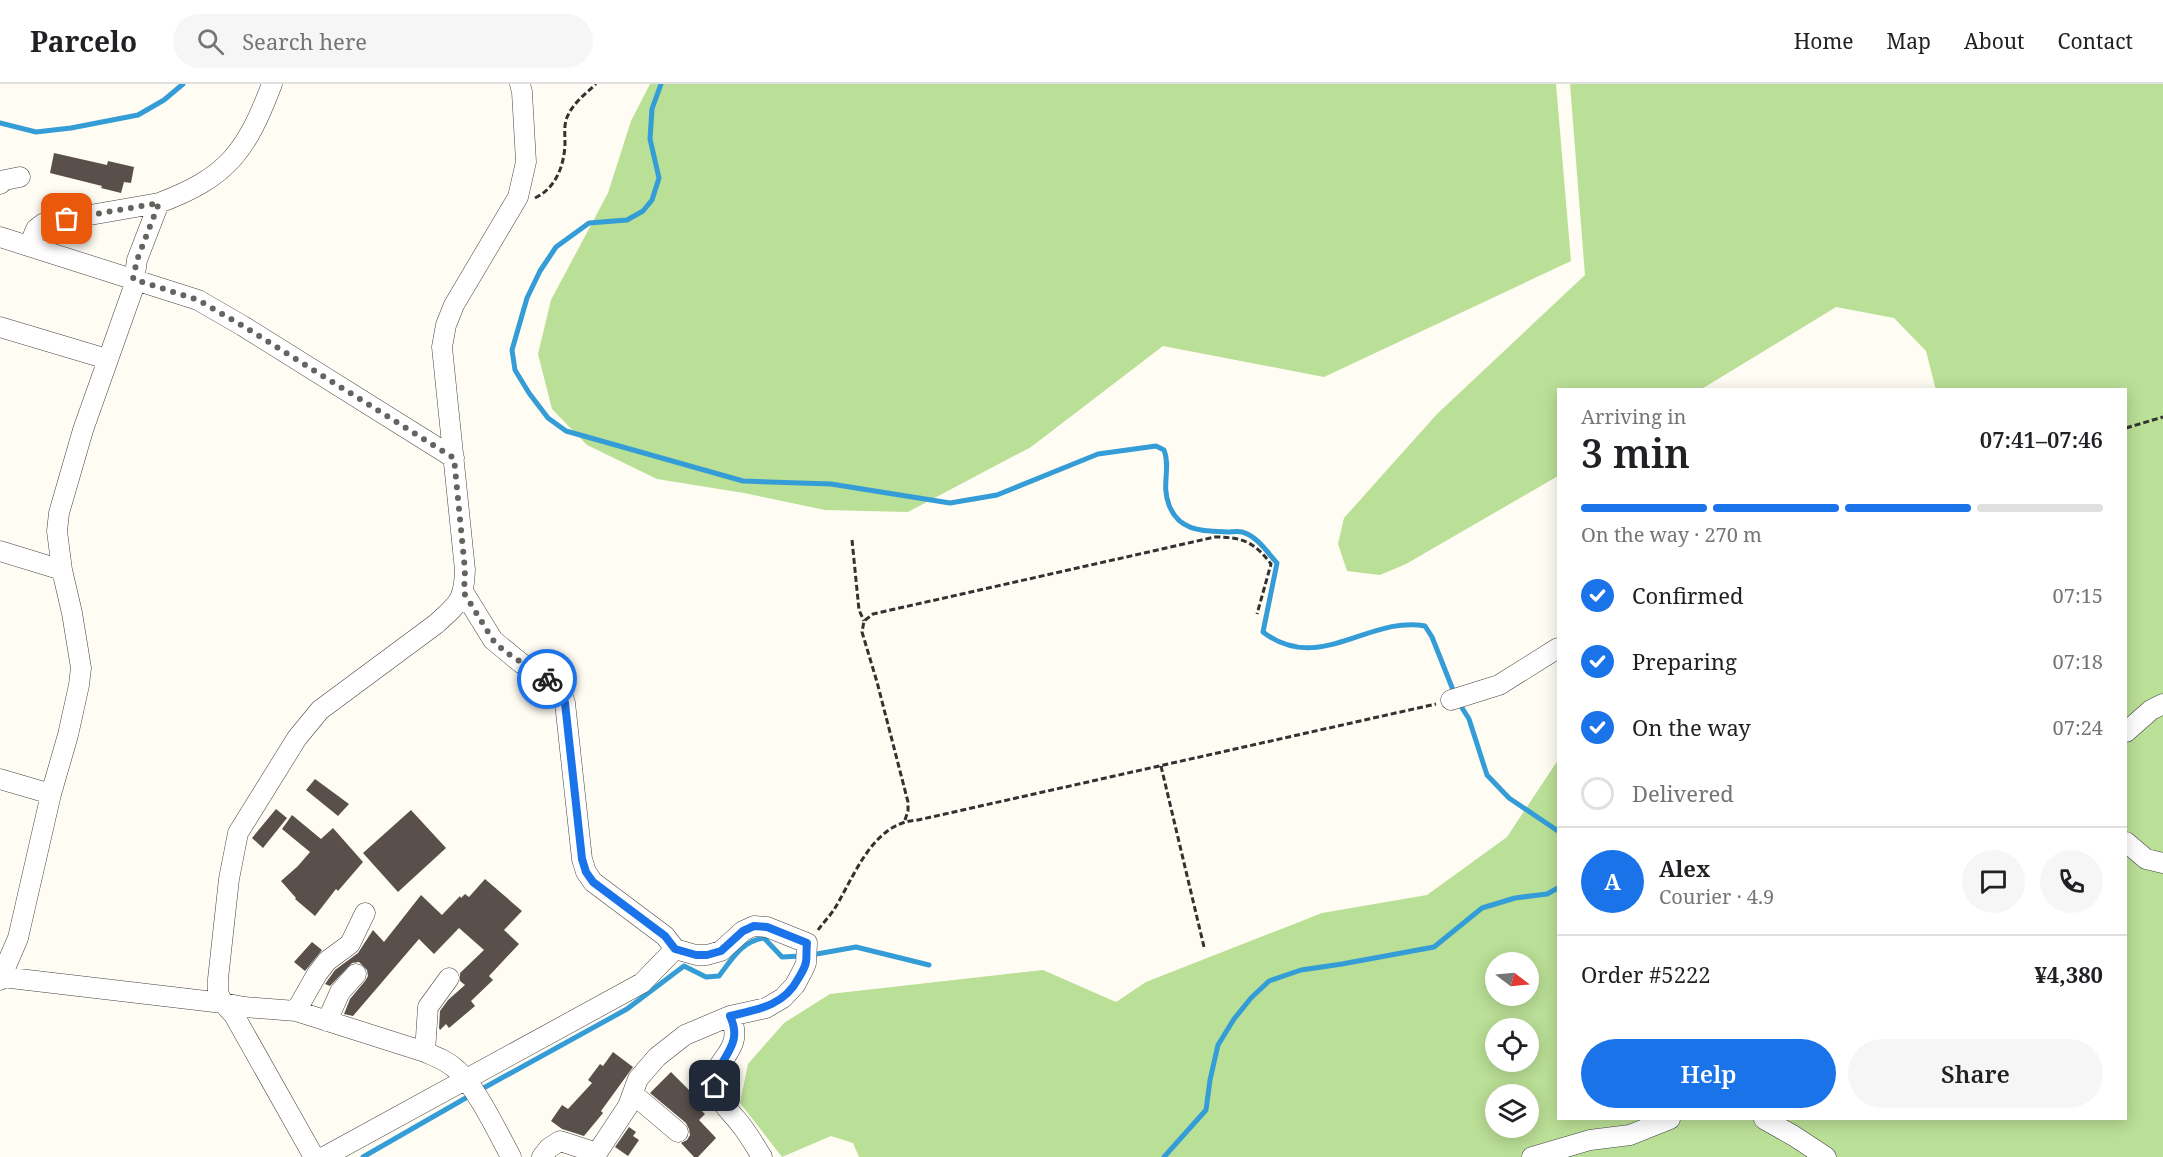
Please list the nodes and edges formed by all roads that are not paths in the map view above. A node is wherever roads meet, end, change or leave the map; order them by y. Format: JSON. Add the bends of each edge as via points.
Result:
{"nodes":[{"id":1,"x":272,"y":84,"type":"edge"},
{"id":2,"x":520,"y":84,"type":"edge"},
{"id":3,"x":20,"y":177,"type":"dead end"},
{"id":4,"x":0,"y":184,"type":"edge"},
{"id":5,"x":159,"y":203,"type":"junction"},
{"id":6,"x":0,"y":237,"type":"edge"},
{"id":7,"x":29,"y":246,"type":"junction"},
{"id":8,"x":133,"y":279,"type":"junction"},
{"id":9,"x":0,"y":327,"type":"edge"},
{"id":10,"x":107,"y":359,"type":"junction"},
{"id":11,"x":454,"y":458,"type":"junction"},
{"id":12,"x":0,"y":551,"type":"edge"},
{"id":13,"x":62,"y":570,"type":"junction"},
{"id":14,"x":464,"y":593,"type":"junction"},
{"id":15,"x":1557,"y":649,"type":"edge"},
{"id":16,"x":1456,"y":699,"type":"road end"},
{"id":17,"x":2163,"y":704,"type":"edge"},
{"id":18,"x":2127,"y":731,"type":"edge"},
{"id":19,"x":0,"y":779,"type":"edge"},
{"id":20,"x":51,"y":794,"type":"junction"},
{"id":21,"x":2127,"y":843,"type":"edge"},
{"id":22,"x":2163,"y":863,"type":"edge"},
{"id":23,"x":365,"y":913,"type":"dead end"},
{"id":24,"x":675,"y":949,"type":"junction"},
{"id":25,"x":356,"y":974,"type":"dead end"},
{"id":26,"x":449,"y":978,"type":"dead end"},
{"id":27,"x":1,"y":979,"type":"edge"},
{"id":28,"x":223,"y":1003,"type":"junction"},
{"id":29,"x":296,"y":1011,"type":"junction"},
{"id":30,"x":730,"y":1016,"type":"junction"},
{"id":31,"x":327,"y":1020,"type":"junction"},
{"id":32,"x":425,"y":1052,"type":"junction"},
{"id":33,"x":472,"y":1089,"type":"junction"},
{"id":34,"x":633,"y":1094,"type":"junction"},
{"id":35,"x":1668,"y":1120,"type":"edge"},
{"id":36,"x":1766,"y":1120,"type":"edge"},
{"id":37,"x":678,"y":1132,"type":"dead end"},
{"id":38,"x":314,"y":1157,"type":"edge"},
{"id":39,"x":324,"y":1157,"type":"edge"},
{"id":40,"x":511,"y":1157,"type":"edge"},
{"id":41,"x":542,"y":1157,"type":"edge"},
{"id":42,"x":762,"y":1157,"type":"edge"},
{"id":43,"x":1532,"y":1157,"type":"edge"},
{"id":44,"x":1826,"y":1157,"type":"edge"}],
"edges":[{"from":1,"to":5,"type":"street","via":[[253,130],[232,159],[199,185]]},
{"from":2,"to":11,"type":"street","via":[[526,162],[518,197],[454,305],[442,346]]},
{"from":3,"to":4,"type":"street"},
{"from":5,"to":7,"type":"street","via":[[44,223],[36,229]]},
{"from":5,"to":8,"type":"street"},
{"from":6,"to":7,"type":"street"},
{"from":7,"to":8,"type":"street"},
{"from":8,"to":10,"type":"street","via":[[133,289]]},
{"from":8,"to":11,"type":"street","via":[[198,300]]},
{"from":9,"to":10,"type":"street"},
{"from":10,"to":13,"type":"street","via":[[59,513]]},
{"from":11,"to":14,"type":"street"},
{"from":12,"to":13,"type":"street"},
{"from":13,"to":20,"type":"street","via":[[81,668]]},
{"from":14,"to":24,"type":"street","via":[[493,640],[561,691],[586,872],[593,882],[665,936]]},
{"from":14,"to":28,"type":"street","via":[[436,624],[320,710],[248,813],[238,833],[228,889],[218,979]]},
{"from":15,"to":16,"type":"street","via":[[1499,685]]},
{"from":17,"to":18,"type":"street"},
{"from":19,"to":20,"type":"street"},
{"from":20,"to":27,"type":"street","via":[[18,938]]},
{"from":21,"to":22,"type":"street","via":[[2146,859]]},
{"from":23,"to":29,"type":"street","via":[[350,944],[322,968]]},
{"from":24,"to":30,"type":"street","via":[[696,955],[721,951],[754,926],[767,927],[806,952],[795,985],[783,998],[766,1008]]},
{"from":24,"to":33,"type":"street","via":[[642,983],[495,1065]]},
{"from":25,"to":31,"type":"street","via":[[340,992]]},
{"from":26,"to":32,"type":"street","via":[[428,1007]]},
{"from":27,"to":28,"type":"street"},
{"from":28,"to":29,"type":"street"},
{"from":28,"to":38,"type":"street","via":[[234,1015]]},
{"from":29,"to":31,"type":"street"},
{"from":30,"to":34,"type":"street","via":[[685,1035],[666,1049],[638,1079]]},
{"from":30,"to":42,"type":"street","via":[[735,1037],[715,1076],[715,1086],[718,1096]]},
{"from":31,"to":32,"type":"street"},
{"from":32,"to":33,"type":"street","via":[[456,1069]]},
{"from":33,"to":39,"type":"street"},
{"from":33,"to":40,"type":"street"},
{"from":34,"to":37,"type":"street"},
{"from":34,"to":41,"type":"street","via":[[597,1153],[560,1141]]},
{"from":35,"to":43,"type":"street","via":[[1630,1135],[1590,1140]]},
{"from":36,"to":44,"type":"street"}]}
